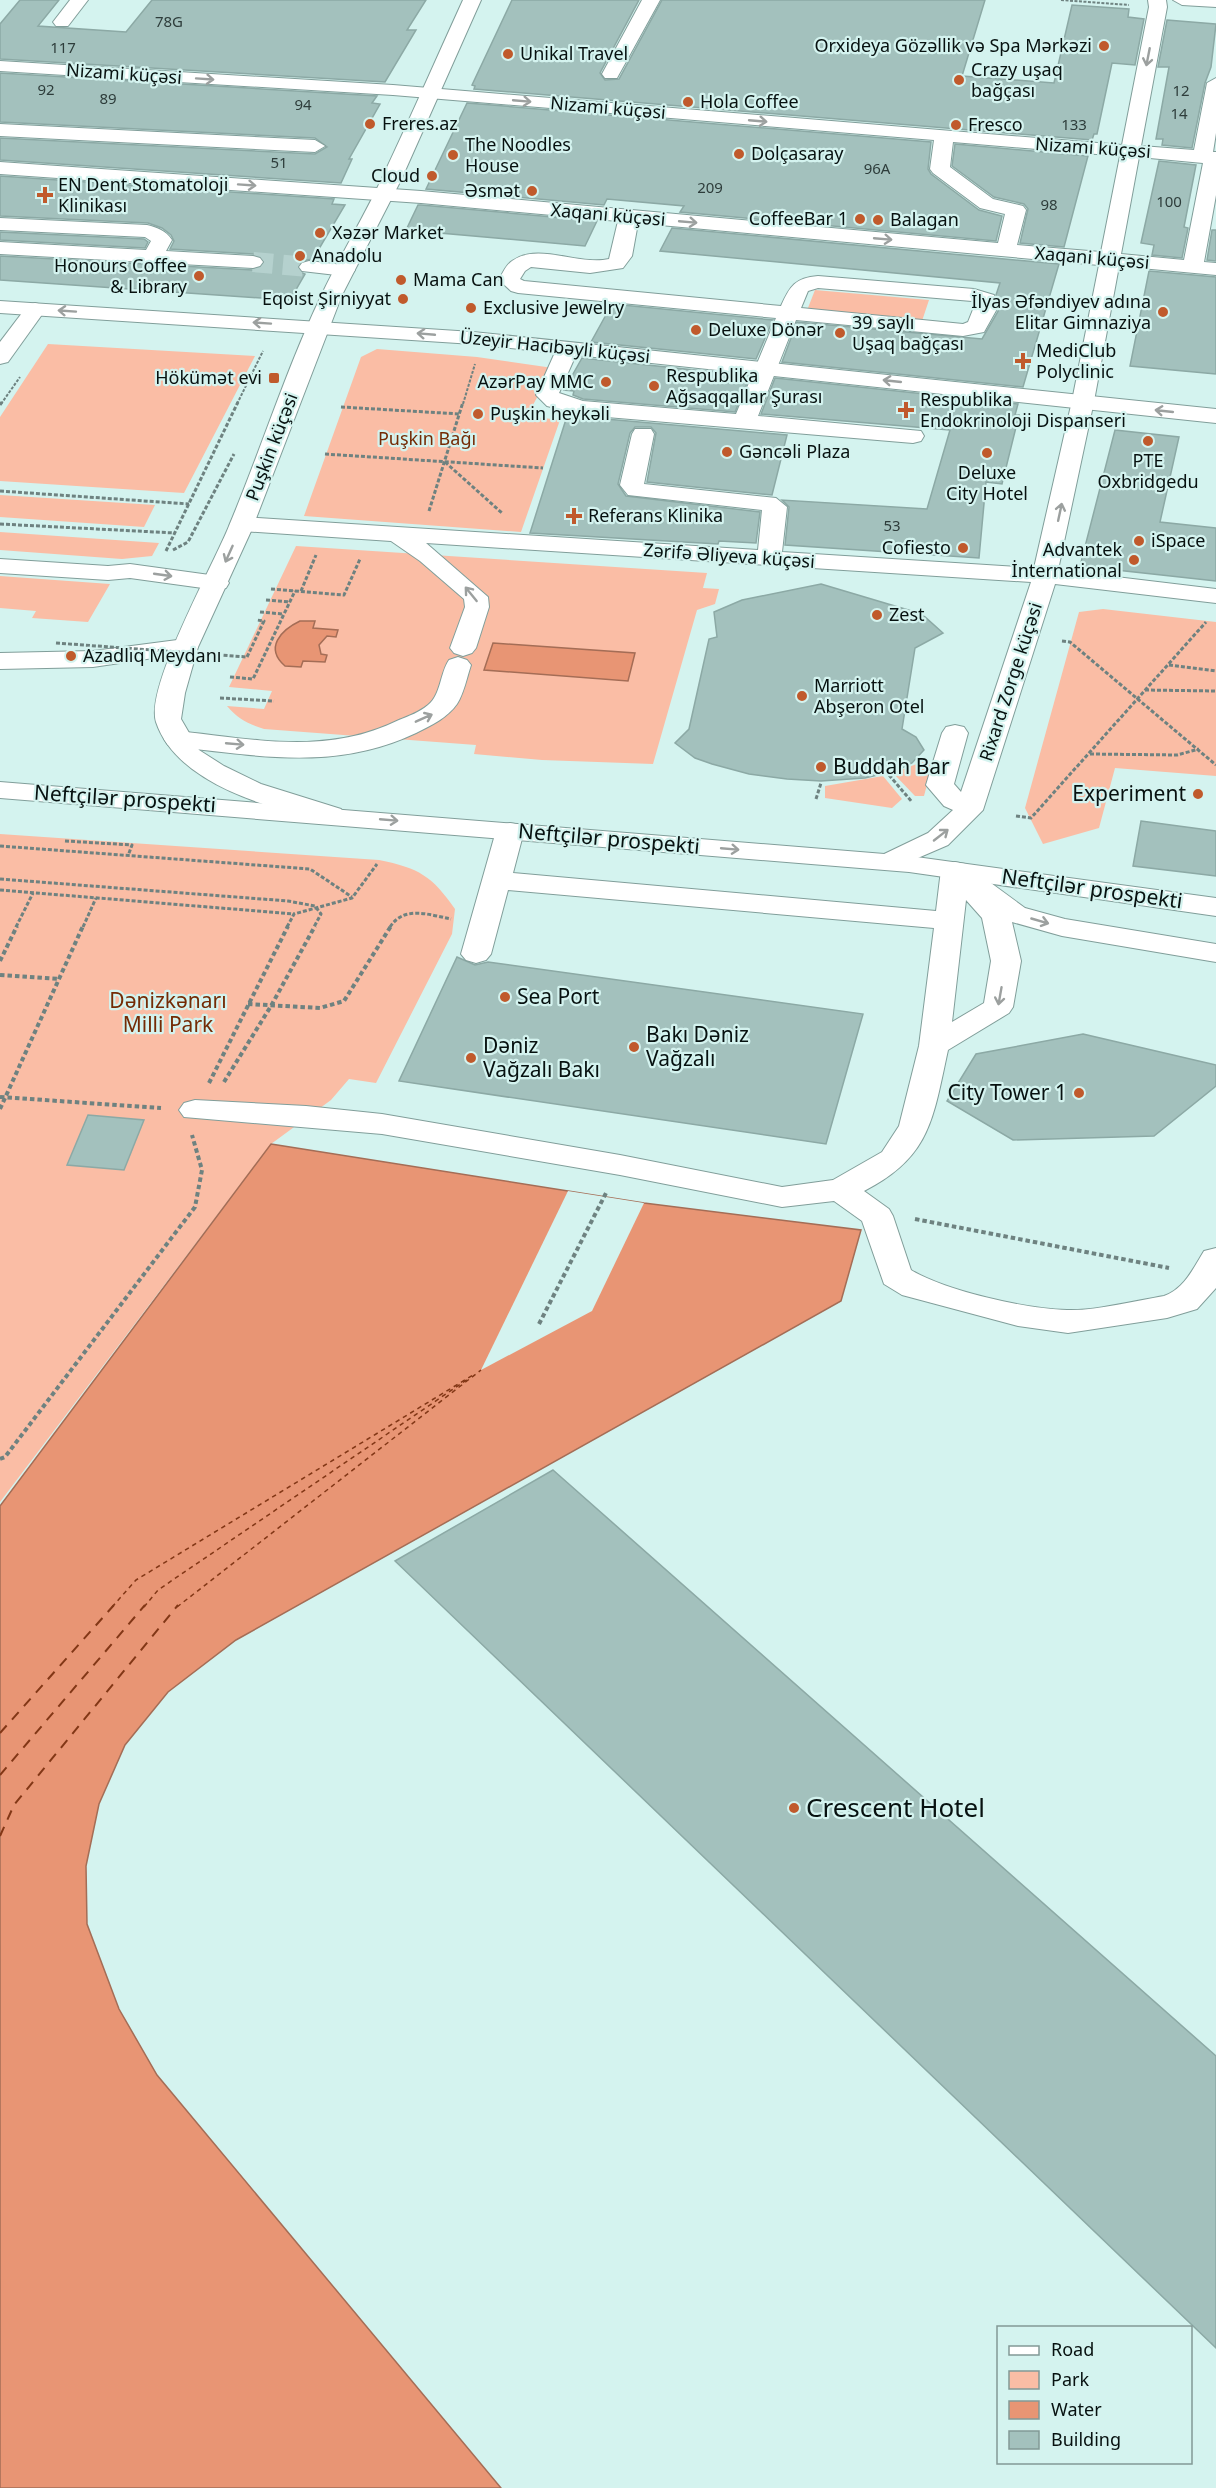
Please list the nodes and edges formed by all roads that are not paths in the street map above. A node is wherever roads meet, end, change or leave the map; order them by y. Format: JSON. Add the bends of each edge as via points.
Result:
{"nodes":[{"id":1,"x":79,"y":0,"type":"edge"},
{"id":2,"x":472,"y":0,"type":"edge"},
{"id":3,"x":651,"y":0,"type":"edge"},
{"id":4,"x":1157,"y":0,"type":"edge"},
{"id":5,"x":1182,"y":0,"type":"edge"},
{"id":6,"x":1216,"y":2,"type":"edge"},
{"id":7,"x":62,"y":22,"type":"dead end"},
{"id":8,"x":0,"y":66,"type":"edge"},
{"id":9,"x":611,"y":74,"type":"dead end"},
{"id":10,"x":430,"y":93,"type":"junction"},
{"id":11,"x":1215,"y":96,"type":"edge"},
{"id":12,"x":57,"y":114,"type":"dead end"},
{"id":13,"x":0,"y":130,"type":"edge"},
{"id":14,"x":944,"y":137,"type":"junction"},
{"id":15,"x":315,"y":146,"type":"dead end"},
{"id":16,"x":1129,"y":152,"type":"junction"},
{"id":17,"x":204,"y":153,"type":"junction"},
{"id":18,"x":1210,"y":158,"type":"edge"},
{"id":19,"x":0,"y":168,"type":"edge"},
{"id":20,"x":187,"y":181,"type":"junction"},
{"id":21,"x":1211,"y":193,"type":"edge"},
{"id":22,"x":383,"y":195,"type":"junction"},
{"id":23,"x":629,"y":217,"type":"junction"},
{"id":24,"x":0,"y":224,"type":"edge"},
{"id":25,"x":0,"y":248,"type":"edge"},
{"id":26,"x":1006,"y":250,"type":"junction"},
{"id":27,"x":153,"y":256,"type":"junction"},
{"id":28,"x":1109,"y":259,"type":"junction"},
{"id":29,"x":253,"y":262,"type":"tunnel mouth"},
{"id":30,"x":309,"y":267,"type":"tunnel mouth"},
{"id":31,"x":1193,"y":267,"type":"junction"},
{"id":32,"x":1216,"y":269,"type":"edge"},
{"id":33,"x":345,"y":270,"type":"junction"},
{"id":34,"x":0,"y":307,"type":"edge"},
{"id":35,"x":35,"y":309,"type":"junction"},
{"id":36,"x":789,"y":315,"type":"junction"},
{"id":37,"x":320,"y":326,"type":"junction"},
{"id":38,"x":568,"y":348,"type":"junction"},
{"id":39,"x":0,"y":357,"type":"edge"},
{"id":40,"x":766,"y":368,"type":"junction"},
{"id":41,"x":1083,"y":401,"type":"junction"},
{"id":42,"x":1216,"y":416,"type":"edge"},
{"id":43,"x":744,"y":422,"type":"junction"},
{"id":44,"x":643,"y":434,"type":"dead end"},
{"id":45,"x":913,"y":436,"type":"dead end"},
{"id":46,"x":242,"y":525,"type":"junction"},
{"id":47,"x":398,"y":535,"type":"junction"},
{"id":48,"x":0,"y":555,"type":"edge"},
{"id":49,"x":769,"y":558,"type":"junction"},
{"id":50,"x":0,"y":566,"type":"edge"},
{"id":51,"x":130,"y":571,"type":"junction"},
{"id":52,"x":1046,"y":576,"type":"junction"},
{"id":53,"x":217,"y":583,"type":"junction"},
{"id":54,"x":1216,"y":596,"type":"edge"},
{"id":55,"x":185,"y":647,"type":"junction"},
{"id":56,"x":0,"y":661,"type":"edge"},
{"id":57,"x":955,"y":733,"type":"dead end"},
{"id":58,"x":177,"y":739,"type":"junction"},
{"id":59,"x":0,"y":790,"type":"edge"},
{"id":60,"x":970,"y":808,"type":"junction"},
{"id":61,"x":331,"y":815,"type":"junction"},
{"id":62,"x":510,"y":831,"type":"junction"},
{"id":63,"x":890,"y":862,"type":"junction"},
{"id":64,"x":955,"y":870,"type":"junction"},
{"id":65,"x":496,"y":880,"type":"junction"},
{"id":66,"x":1216,"y":907,"type":"edge"},
{"id":67,"x":947,"y":921,"type":"junction"},
{"id":68,"x":1216,"y":953,"type":"edge"},
{"id":69,"x":476,"y":954,"type":"dead end"},
{"id":70,"x":934,"y":1046,"type":"junction"},
{"id":71,"x":209,"y":1111,"type":"road end"},
{"id":72,"x":840,"y":1190,"type":"junction"},
{"id":73,"x":1216,"y":1259,"type":"edge"}],
"edges":[{"from":1,"to":7,"type":"main road"},
{"from":2,"to":10,"type":"main road","name":"Puşkin küçəsi"},
{"from":3,"to":9,"type":"main road"},
{"from":4,"to":16,"type":"main road","name":"Rixard Zorge küçəsi","one_way":true},
{"from":5,"to":6,"type":"main road"},
{"from":8,"to":10,"type":"main road","name":"Nizami küçəsi","one_way":true},
{"from":10,"to":14,"type":"main road","name":"Nizami küçəsi","one_way":true},
{"from":10,"to":22,"type":"main road","name":"Puşkin küçəsi"},
{"from":11,"to":18,"type":"main road"},
{"from":12,"to":17,"type":"main road","via":[[200,128],[206,130]]},
{"from":13,"to":17,"type":"main road"},
{"from":14,"to":16,"type":"main road","name":"Nizami küçəsi"},
{"from":14,"to":26,"type":"main road","via":[[940,169],[987,204],[1016,210]]},
{"from":15,"to":17,"type":"main road"},
{"from":16,"to":18,"type":"main road","name":"Nizami küçəsi"},
{"from":16,"to":28,"type":"main road","name":"Rixard Zorge küçəsi"},
{"from":17,"to":20,"type":"main road"},
{"from":18,"to":21,"type":"main road"},
{"from":19,"to":20,"type":"main road","name":"Xaqani küçəsi"},
{"from":20,"to":22,"type":"main road","name":"Xaqani küçəsi","one_way":true},
{"from":21,"to":31,"type":"main road"},
{"from":22,"to":23,"type":"main road","name":"Xaqani küçəsi"},
{"from":22,"to":33,"type":"main road","name":"Puşkin küçəsi"},
{"from":23,"to":26,"type":"main road","name":"Xaqani küçəsi","one_way":true},
{"from":23,"to":36,"type":"main road","via":[[622,255],[616,264],[590,269],[531,261],[518,265],[509,280],[518,287]]},
{"from":24,"to":27,"type":"main road","via":[[147,231],[162,240]]},
{"from":25,"to":27,"type":"main road"},
{"from":26,"to":28,"type":"main road","name":"Xaqani küçəsi"},
{"from":27,"to":29,"type":"main road"},
{"from":28,"to":31,"type":"main road","name":"Xaqani küçəsi"},
{"from":28,"to":41,"type":"main road","name":"Rixard Zorge küçəsi"},
{"from":30,"to":33,"type":"main road"},
{"from":31,"to":32,"type":"main road","name":"Xaqani küçəsi"},
{"from":33,"to":37,"type":"main road","name":"Puşkin küçəsi"},
{"from":34,"to":35,"type":"main road","name":"Üzeyir Hacıbəyli küçəsi"},
{"from":37,"to":35,"type":"main road","name":"Üzeyir Hacıbəyli küçəsi","one_way":true},
{"from":35,"to":39,"type":"main road"},
{"from":36,"to":36,"type":"main road","via":[[799,288],[818,282],[987,299],[976,327],[963,330]]},
{"from":36,"to":40,"type":"main road"},
{"from":38,"to":37,"type":"main road","name":"Üzeyir Hacıbəyli küçəsi","one_way":true},
{"from":37,"to":46,"type":"main road","name":"Puşkin küçəsi"},
{"from":38,"to":40,"type":"main road","name":"Üzeyir Hacıbəyli küçəsi"},
{"from":38,"to":43,"type":"main road","via":[[547,395],[555,401],[583,408]]},
{"from":41,"to":40,"type":"main road","name":"Üzeyir Hacıbəyli küçəsi","one_way":true},
{"from":40,"to":43,"type":"main road"},
{"from":42,"to":41,"type":"main road","name":"Üzeyir Hacıbəyli küçəsi","one_way":true},
{"from":52,"to":41,"type":"main road","name":"Rixard Zorge küçəsi","one_way":true},
{"from":43,"to":45,"type":"main road"},
{"from":44,"to":49,"type":"main road","via":[[632,485],[636,490],[768,503],[775,507]]},
{"from":46,"to":47,"type":"main road","name":"Zərifə Əliyeva küçəsi"},
{"from":46,"to":53,"type":"main road","name":"Puşkin küçəsi","one_way":true},
{"from":47,"to":49,"type":"main road","name":"Zərifə Əliyeva küçəsi"},
{"from":58,"to":47,"type":"main road","one_way":true,"via":[[339,749],[360,744],[442,707],[477,607],[476,597]]},
{"from":48,"to":51,"type":"main road"},
{"from":49,"to":52,"type":"main road","name":"Zərifə Əliyeva küçəsi"},
{"from":50,"to":51,"type":"main road"},
{"from":51,"to":53,"type":"main road","one_way":true},
{"from":52,"to":54,"type":"main road","name":"Zərifə Əliyeva küçəsi"},
{"from":52,"to":60,"type":"main road","name":"Rixard Zorge küçəsi"},
{"from":53,"to":55,"type":"main road","name":"Puşkin küçəsi"},
{"from":55,"to":56,"type":"main road","via":[[93,659]]},
{"from":55,"to":58,"type":"main road","name":"Puşkin küçəsi","via":[[175,675],[168,719]]},
{"from":57,"to":60,"type":"main road","via":[[940,785],[954,800]]},
{"from":58,"to":61,"type":"main road","name":"Puşkin küçəsi","via":[[190,756],[223,776],[283,802]]},
{"from":59,"to":61,"type":"main road","name":"Neftçilər prospekti"},
{"from":63,"to":60,"type":"main road","name":"Rixard Zorge küçəsi","one_way":true,"via":[[938,839]]},
{"from":61,"to":62,"type":"main road","name":"Neftçilər prospekti","one_way":true},
{"from":62,"to":63,"type":"main road","name":"Neftçilər prospekti","one_way":true},
{"from":62,"to":65,"type":"main road"},
{"from":63,"to":64,"type":"main road","name":"Neftçilər prospekti"},
{"from":64,"to":66,"type":"main road","name":"Neftçilər prospekti"},
{"from":64,"to":67,"type":"main road"},
{"from":64,"to":68,"type":"main road","one_way":true,"via":[[1015,914],[1062,927]]},
{"from":64,"to":70,"type":"main road","one_way":true,"via":[[996,916],[1006,961],[998,1007]]},
{"from":65,"to":67,"type":"main road"},
{"from":65,"to":69,"type":"main road"},
{"from":67,"to":70,"type":"main road"},
{"from":70,"to":72,"type":"main road","via":[[915,1126],[893,1159]]},
{"from":71,"to":72,"type":"main road","via":[[382,1124],[782,1197]]},
{"from":72,"to":73,"type":"main road","via":[[877,1216],[896,1276],[914,1287],[1018,1315],[1068,1322],[1167,1307],[1185,1301],[1208,1276]]}]}
